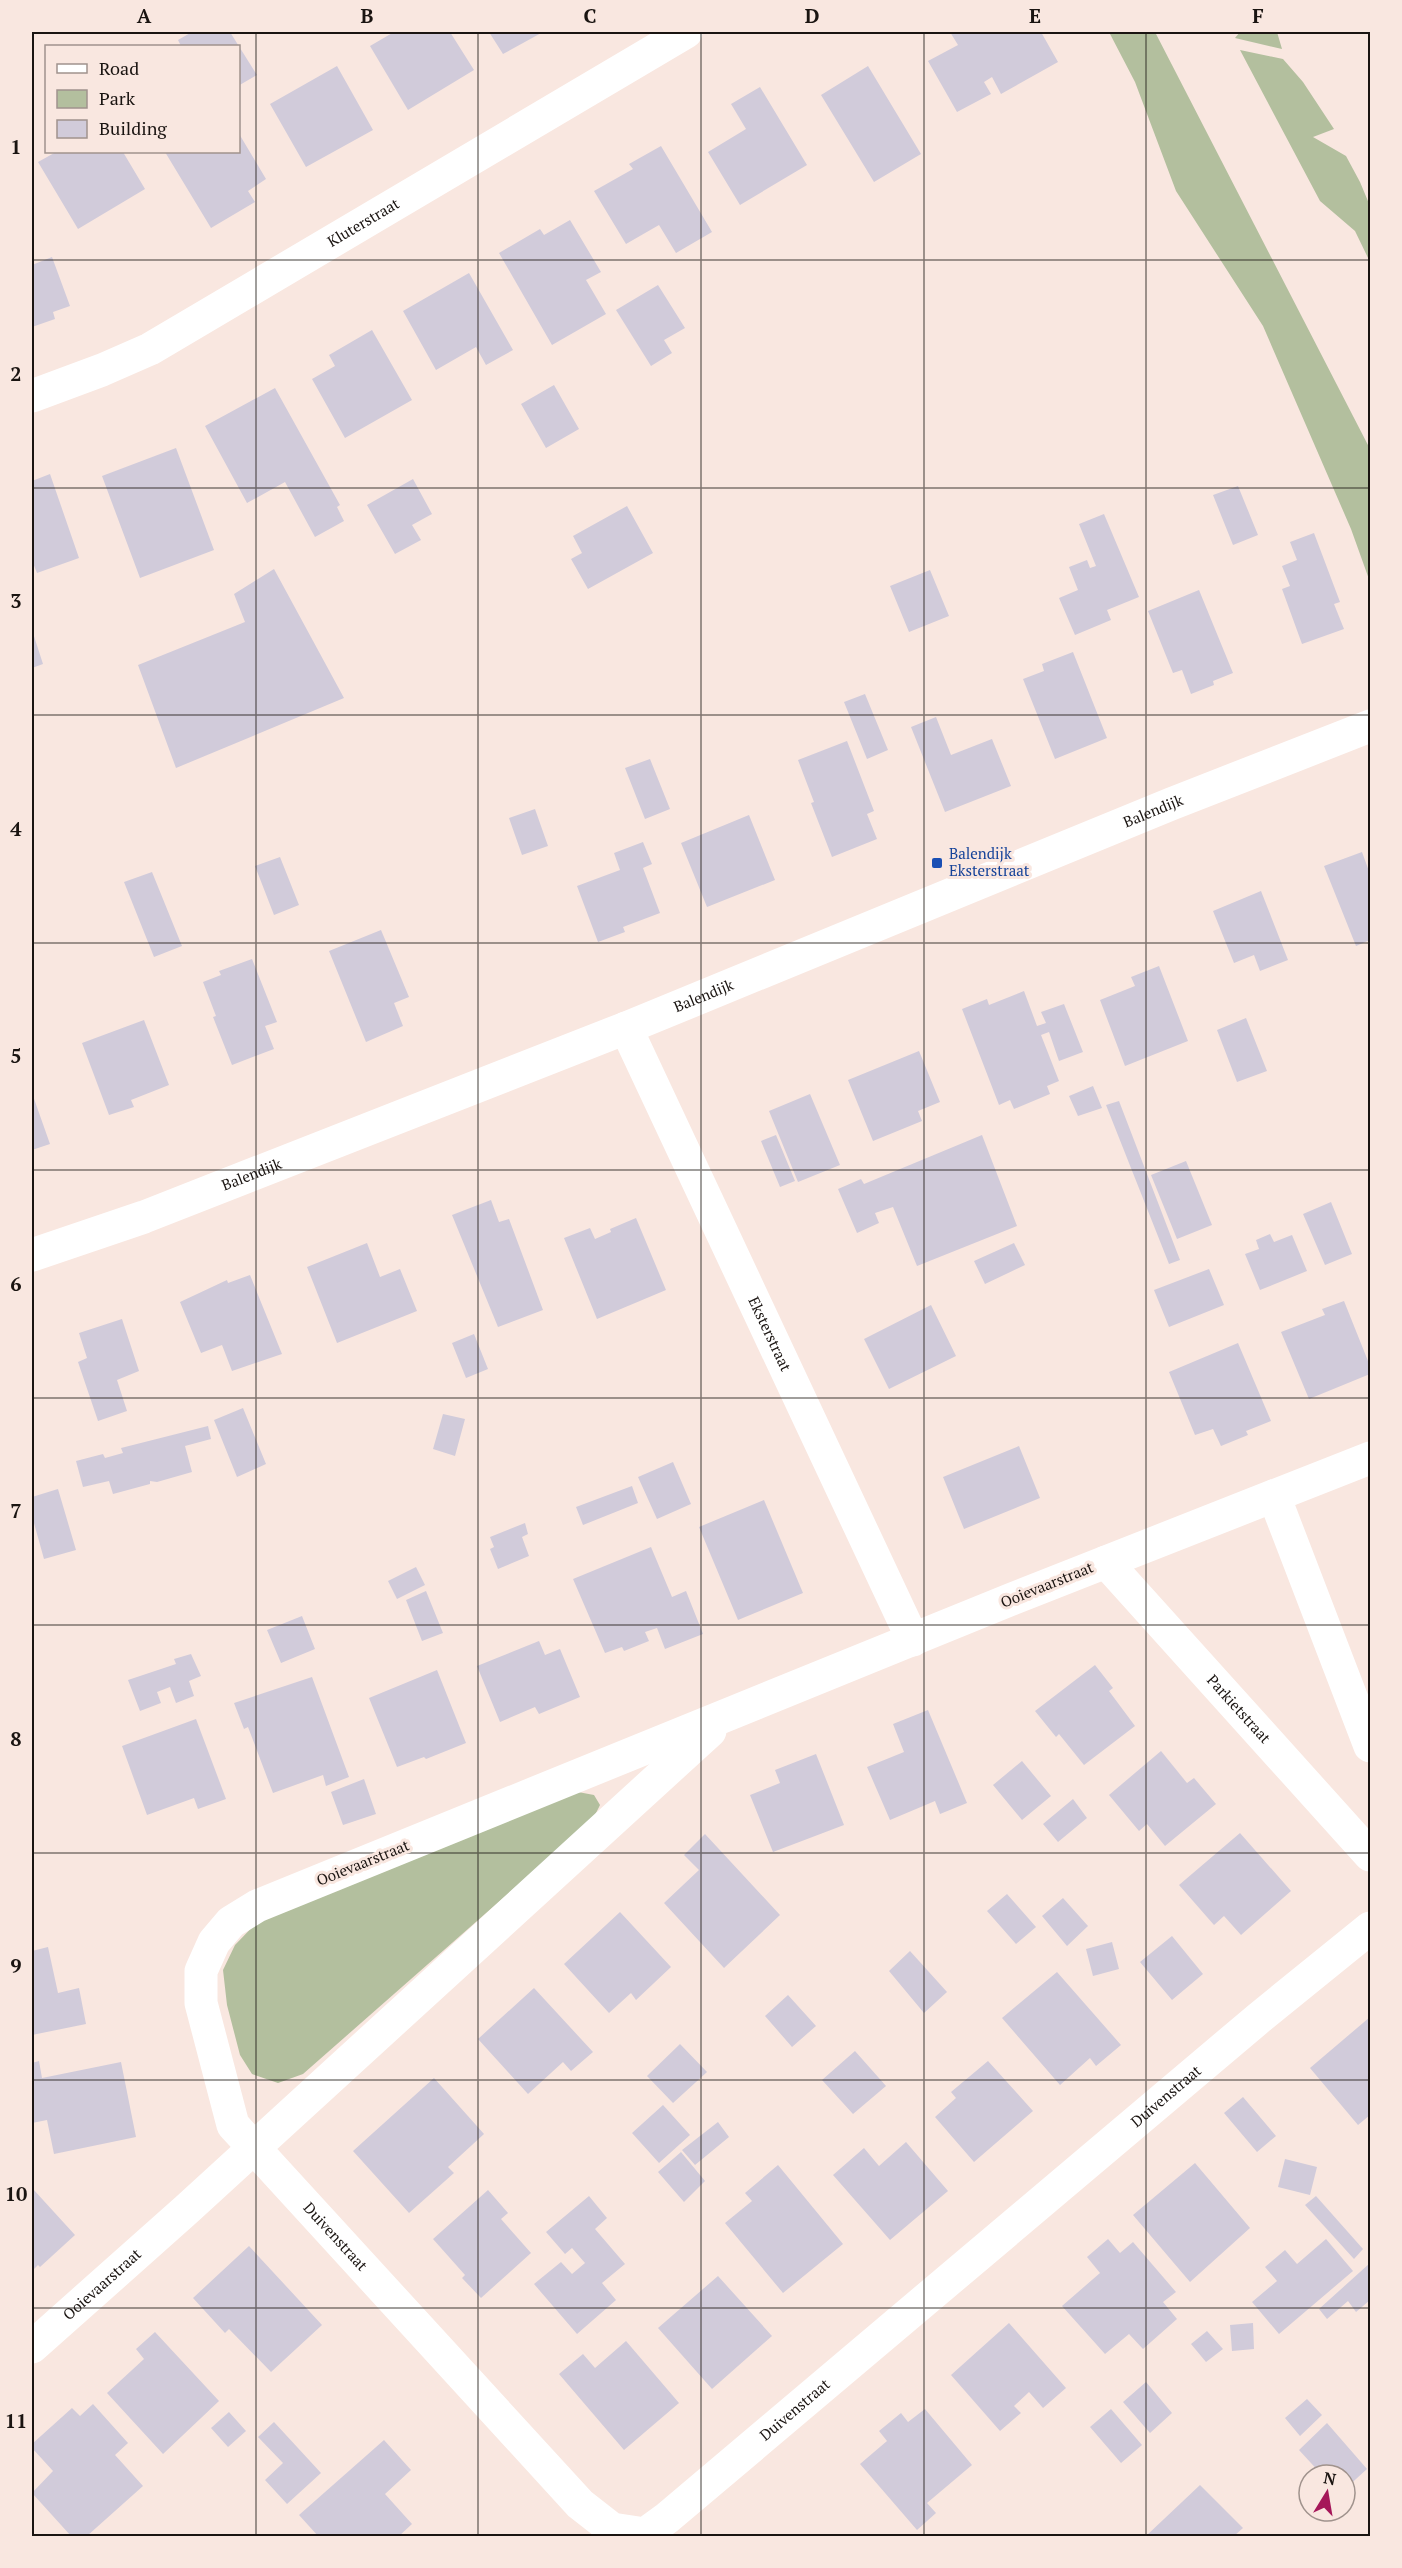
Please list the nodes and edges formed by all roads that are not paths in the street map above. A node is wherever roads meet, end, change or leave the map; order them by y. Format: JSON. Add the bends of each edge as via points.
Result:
{"nodes":[{"id":1,"x":686,"y":32,"type":"edge"},
{"id":2,"x":32,"y":396,"type":"edge"},
{"id":3,"x":1371,"y":726,"type":"edge"},
{"id":4,"x":626,"y":1028,"type":"junction"},
{"id":5,"x":32,"y":1255,"type":"edge"},
{"id":6,"x":1371,"y":1458,"type":"edge"},
{"id":7,"x":1274,"y":1496,"type":"junction"},
{"id":8,"x":1106,"y":1562,"type":"junction"},
{"id":9,"x":913,"y":1640,"type":"junction"},
{"id":10,"x":725,"y":1717,"type":"junction"},
{"id":11,"x":1371,"y":1746,"type":"edge"},
{"id":12,"x":1371,"y":1855,"type":"edge"},
{"id":13,"x":1371,"y":1928,"type":"edge"},
{"id":14,"x":254,"y":2148,"type":"junction"},
{"id":15,"x":32,"y":2347,"type":"edge"}],
"edges":[{"from":1,"to":2,"type":"street","name":"Kluterstraat","via":[[150,349]]},
{"from":3,"to":4,"type":"street","name":"Balendijk"},
{"from":4,"to":5,"type":"street","name":"Balendijk","via":[[144,1216]]},
{"from":4,"to":9,"type":"street","name":"Eksterstraat"},
{"from":6,"to":7,"type":"street","name":"Ooievaarstraat"},
{"from":7,"to":8,"type":"street","name":"Ooievaarstraat"},
{"from":7,"to":11,"type":"street"},
{"from":8,"to":9,"type":"street","name":"Ooievaarstraat"},
{"from":8,"to":12,"type":"street","name":"Parkietstraat"},
{"from":9,"to":10,"type":"street","name":"Ooievaarstraat"},
{"from":10,"to":14,"type":"street","name":"Ooievaarstraat"},
{"from":10,"to":14,"type":"street","name":"Ooievaarstraat","via":[[256,1906],[231,1922],[214,1942],[201,1971],[201,2003],[233,2125]]},
{"from":13,"to":14,"type":"street","name":"Duivenstraat","via":[[645,2534],[612,2529],[580,2504]]},
{"from":14,"to":15,"type":"street","name":"Ooievaarstraat"}]}
